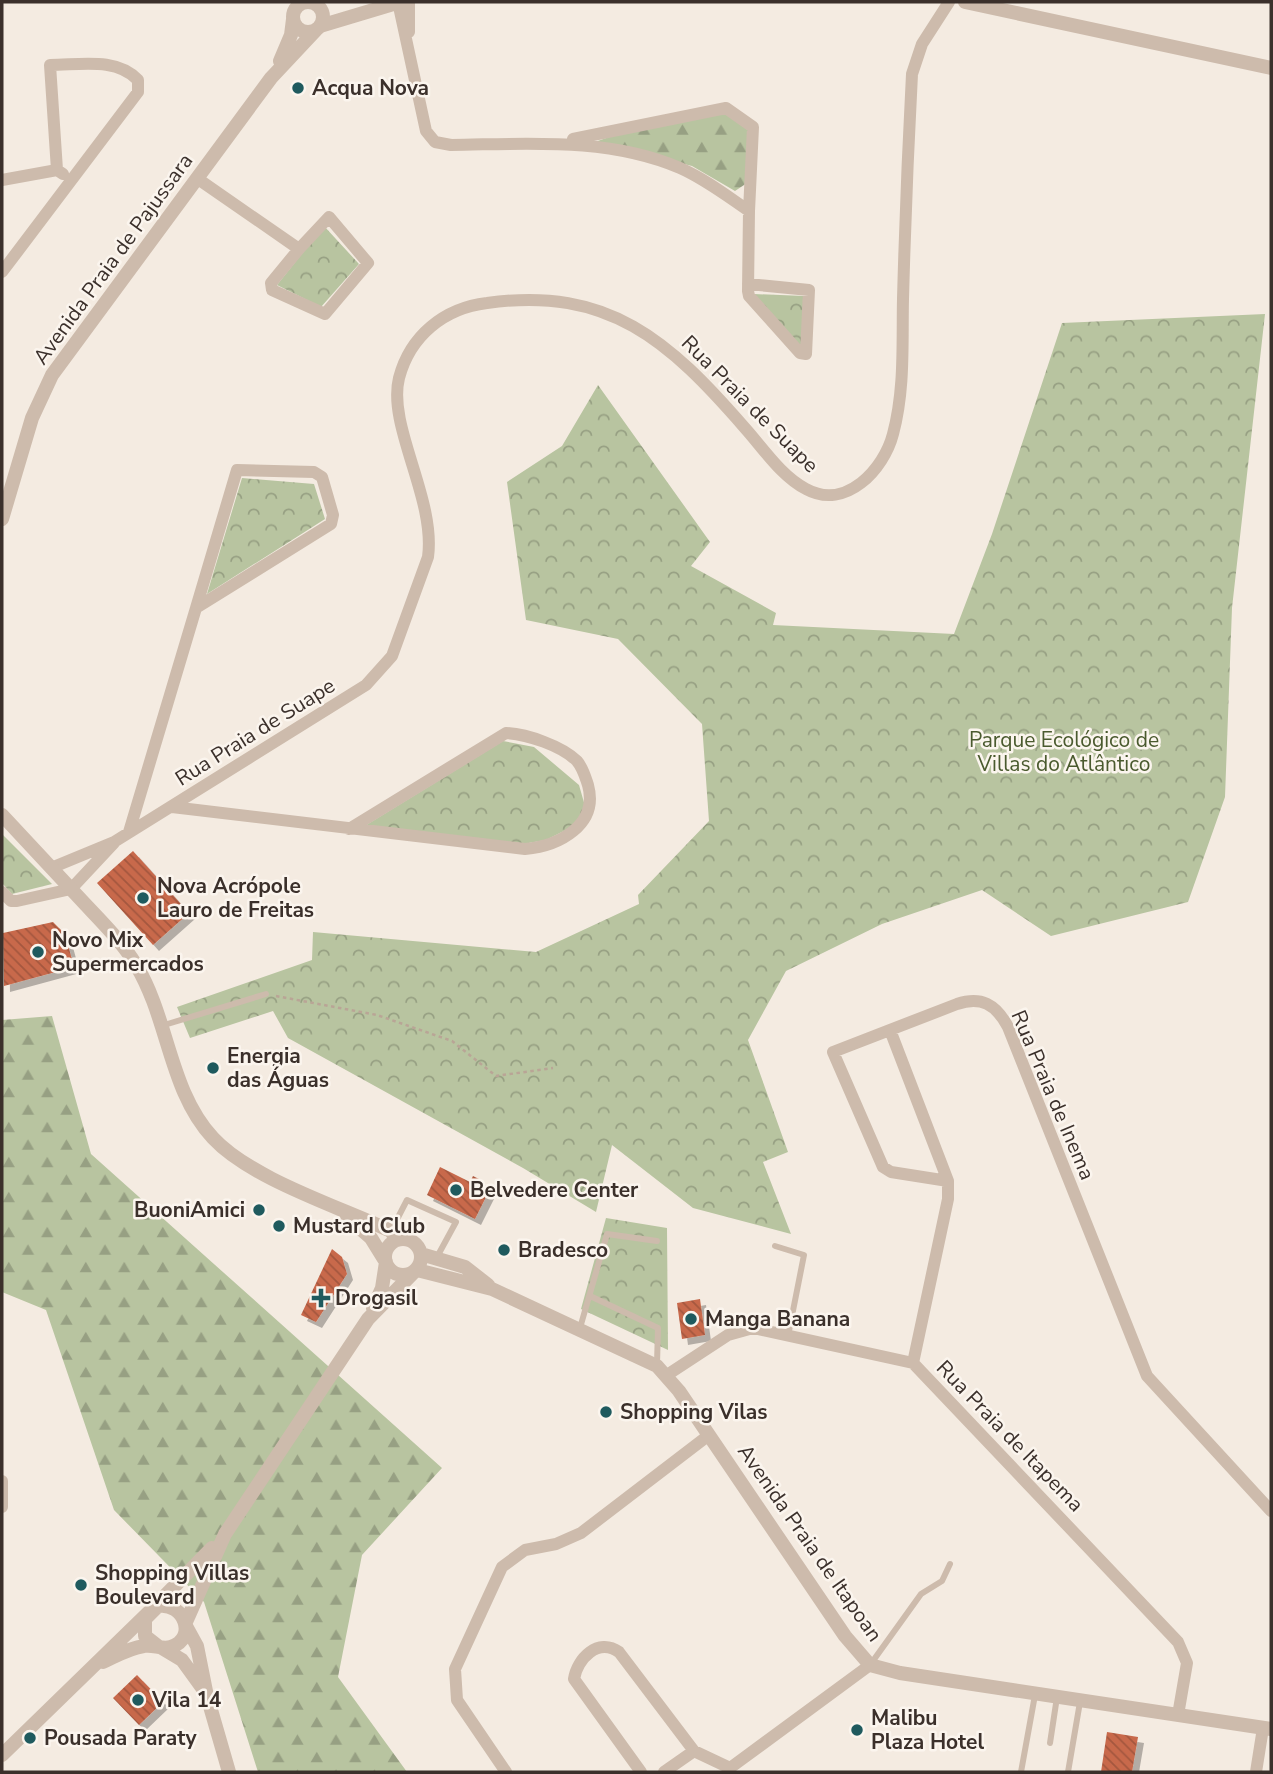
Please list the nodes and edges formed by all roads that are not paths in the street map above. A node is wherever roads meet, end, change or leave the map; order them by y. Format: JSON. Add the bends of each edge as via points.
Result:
{"nodes":[{"id":1,"x":288,"y":2,"type":"edge"},
{"id":2,"x":400,"y":2,"type":"edge"},
{"id":3,"x":949,"y":2,"type":"edge"},
{"id":4,"x":965,"y":2,"type":"edge"},
{"id":5,"x":313,"y":3,"type":"edge"},
{"id":6,"x":293,"y":18,"type":"junction"},
{"id":7,"x":318,"y":28,"type":"junction"},
{"id":8,"x":1271,"y":68,"type":"edge"},
{"id":9,"x":271,"y":78,"type":"junction"},
{"id":10,"x":555,"y":143,"type":"junction"},
{"id":11,"x":57,"y":170,"type":"junction"},
{"id":12,"x":198,"y":179,"type":"junction"},
{"id":13,"x":2,"y":180,"type":"edge"},
{"id":14,"x":72,"y":181,"type":"junction"},
{"id":15,"x":749,"y":211,"type":"junction"},
{"id":16,"x":299,"y":249,"type":"junction"},
{"id":17,"x":2,"y":272,"type":"edge"},
{"id":18,"x":748,"y":284,"type":"junction"},
{"id":19,"x":2,"y":519,"type":"edge"},
{"id":20,"x":196,"y":608,"type":"junction"},
{"id":21,"x":172,"y":807,"type":"junction"},
{"id":22,"x":2,"y":815,"type":"edge"},
{"id":23,"x":349,"y":829,"type":"junction"},
{"id":24,"x":129,"y":832,"type":"junction"},
{"id":25,"x":114,"y":842,"type":"junction"},
{"id":26,"x":51,"y":868,"type":"junction"},
{"id":27,"x":71,"y":889,"type":"junction"},
{"id":28,"x":2,"y":892,"type":"edge"},
{"id":29,"x":266,"y":995,"type":"road end"},
{"id":30,"x":161,"y":1026,"type":"junction"},
{"id":31,"x":890,"y":1030,"type":"junction"},
{"id":32,"x":948,"y":1181,"type":"junction"},
{"id":33,"x":329,"y":1203,"type":"junction"},
{"id":34,"x":394,"y":1236,"type":"junction"},
{"id":35,"x":657,"y":1241,"type":"dead end"},
{"id":36,"x":775,"y":1246,"type":"dead end"},
{"id":37,"x":421,"y":1254,"type":"junction"},
{"id":38,"x":436,"y":1259,"type":"junction"},
{"id":39,"x":385,"y":1261,"type":"junction"},
{"id":40,"x":415,"y":1271,"type":"junction"},
{"id":41,"x":492,"y":1289,"type":"junction"},
{"id":42,"x":590,"y":1296,"type":"junction"},
{"id":43,"x":368,"y":1319,"type":"junction"},
{"id":44,"x":580,"y":1330,"type":"junction"},
{"id":45,"x":788,"y":1336,"type":"junction"},
{"id":46,"x":913,"y":1363,"type":"junction"},
{"id":47,"x":662,"y":1371,"type":"junction"},
{"id":48,"x":709,"y":1435,"type":"junction"},
{"id":49,"x":2,"y":1481,"type":"edge"},
{"id":50,"x":2,"y":1507,"type":"edge"},
{"id":51,"x":1271,"y":1511,"type":"edge"},
{"id":52,"x":225,"y":1534,"type":"junction"},
{"id":53,"x":950,"y":1564,"type":"dead end"},
{"id":54,"x":150,"y":1610,"type":"junction"},
{"id":55,"x":186,"y":1624,"type":"junction"},
{"id":56,"x":160,"y":1647,"type":"junction"},
{"id":57,"x":870,"y":1665,"type":"junction"},
{"id":58,"x":92,"y":1667,"type":"junction"},
{"id":59,"x":1035,"y":1693,"type":"junction"},
{"id":60,"x":207,"y":1696,"type":"junction"},
{"id":61,"x":1057,"y":1697,"type":"junction"},
{"id":62,"x":1080,"y":1700,"type":"junction"},
{"id":63,"x":1178,"y":1715,"type":"junction"},
{"id":64,"x":1267,"y":1728,"type":"edge"},
{"id":65,"x":1050,"y":1743,"type":"dead end"},
{"id":66,"x":694,"y":1751,"type":"junction"},
{"id":67,"x":2,"y":1755,"type":"edge"},
{"id":68,"x":729,"y":1770,"type":"edge"},
{"id":69,"x":229,"y":1772,"type":"edge"},
{"id":70,"x":506,"y":1772,"type":"edge"},
{"id":71,"x":641,"y":1772,"type":"edge"},
{"id":72,"x":664,"y":1772,"type":"edge"},
{"id":73,"x":1021,"y":1772,"type":"edge"},
{"id":74,"x":1068,"y":1772,"type":"edge"},
{"id":75,"x":1256,"y":1772,"type":"edge"}],
"edges":[{"from":1,"to":6,"type":"street"},
{"from":2,"to":5,"type":"street","via":[[342,9]]},
{"from":2,"to":7,"type":"street"},
{"from":2,"to":10,"type":"street","via":[[426,131],[435,142]]},
{"from":3,"to":21,"type":"street","name":"Rua Praia de Suape","via":[[922,44],[912,74],[902,379],[893,435],[874,473],[842,492],[826,494],[803,487],[784,472],[684,360],[607,314],[548,300],[514,299],[453,313],[417,339],[398,381],[401,419],[430,541],[392,656],[366,685]]},
{"from":4,"to":8,"type":"street"},
{"from":5,"to":6,"type":"street","via":[[298,7]]},
{"from":5,"to":7,"type":"street","via":[[323,14]]},
{"from":6,"to":7,"type":"street","via":[[302,31]]},
{"from":6,"to":9,"type":"street","name":"Avenida Praia de Pajussara","via":[[287,47]]},
{"from":7,"to":9,"type":"street","name":"Avenida Praia de Pajussara"},
{"from":9,"to":12,"type":"street","name":"Avenida Praia de Pajussara"},
{"from":10,"to":15,"type":"street","via":[[589,145],[663,161],[702,179]]},
{"from":10,"to":15,"type":"street","via":[[726,108],[753,127]]},
{"from":11,"to":13,"type":"street"},
{"from":11,"to":14,"type":"street"},
{"from":11,"to":14,"type":"street","via":[[50,65],[114,65],[128,70],[138,80],[138,92]]},
{"from":12,"to":16,"type":"street"},
{"from":12,"to":19,"type":"street","name":"Avenida Praia de Pajussara","via":[[52,375],[33,418]]},
{"from":14,"to":17,"type":"street"},
{"from":15,"to":18,"type":"street"},
{"from":16,"to":16,"type":"street","via":[[270,288],[321,314],[368,263],[329,217]]},
{"from":18,"to":18,"type":"street","via":[[752,300],[800,354],[806,354],[809,290]]},
{"from":20,"to":20,"type":"street","via":[[331,524],[322,477],[314,472],[237,470]]},
{"from":20,"to":24,"type":"street"},
{"from":21,"to":23,"type":"street"},
{"from":21,"to":24,"type":"street","name":"Rua Praia de Suape"},
{"from":22,"to":26,"type":"street"},
{"from":23,"to":23,"type":"street","via":[[506,733],[568,753],[581,765],[590,791],[588,812],[576,830],[535,848]]},
{"from":24,"to":25,"type":"street","name":"Rua Praia de Suape"},
{"from":25,"to":26,"type":"street","name":"Rua Praia de Suape"},
{"from":25,"to":27,"type":"street","name":"Rua Praia de Suape"},
{"from":26,"to":27,"type":"street"},
{"from":27,"to":28,"type":"street","via":[[17,901]]},
{"from":27,"to":30,"type":"street","via":[[137,966]]},
{"from":29,"to":30,"type":"lane"},
{"from":30,"to":33,"type":"street","via":[[183,1090],[214,1139],[253,1167]]},
{"from":31,"to":32,"type":"street"},
{"from":31,"to":32,"type":"street","name":"Rua Praia de Inema","via":[[833,1052],[883,1167]]},
{"from":31,"to":51,"type":"street","name":"Rua Praia de Inema","via":[[968,1000],[987,1002],[1002,1017],[1147,1376]]},
{"from":32,"to":46,"type":"street"},
{"from":33,"to":34,"type":"street"},
{"from":33,"to":39,"type":"street","via":[[371,1238]]},
{"from":34,"to":37,"type":"street"},
{"from":34,"to":38,"type":"lane","via":[[407,1199],[456,1222]]},
{"from":34,"to":39,"type":"street","via":[[386,1247]]},
{"from":35,"to":42,"type":"lane","via":[[607,1234]]},
{"from":36,"to":45,"type":"lane","via":[[804,1255]]},
{"from":37,"to":38,"type":"street","name":"Avenida Praia de Itapoan"},
{"from":37,"to":40,"type":"street","via":[[422,1262]]},
{"from":38,"to":41,"type":"street","name":"Avenida Praia de Itapoan","via":[[465,1267]]},
{"from":39,"to":40,"type":"street","via":[[399,1272]]},
{"from":39,"to":43,"type":"street","via":[[382,1288]]},
{"from":40,"to":41,"type":"street","name":"Avenida Praia de Itapoan"},
{"from":40,"to":43,"type":"street"},
{"from":41,"to":44,"type":"street","name":"Avenida Praia de Itapoan"},
{"from":42,"to":44,"type":"lane"},
{"from":42,"to":47,"type":"lane","via":[[658,1328]]},
{"from":43,"to":52,"type":"street"},
{"from":44,"to":47,"type":"street","name":"Avenida Praia de Itapoan"},
{"from":45,"to":46,"type":"street","name":"Rua Praia de Itapema"},
{"from":45,"to":47,"type":"street","name":"Rua Praia de Itapema","via":[[740,1329]]},
{"from":46,"to":63,"type":"street","name":"Rua Praia de Itapema","via":[[1185,1651]]},
{"from":47,"to":48,"type":"street","name":"Avenida Praia de Itapoan"},
{"from":48,"to":57,"type":"street","name":"Avenida Praia de Itapoan","via":[[845,1636]]},
{"from":48,"to":70,"type":"street","via":[[581,1533],[513,1556],[496,1577],[460,1653],[454,1686],[465,1715]]},
{"from":49,"to":50,"type":"street"},
{"from":52,"to":54,"type":"street"},
{"from":52,"to":55,"type":"street"},
{"from":53,"to":57,"type":"lane","via":[[942,1581],[921,1594]]},
{"from":54,"to":55,"type":"street","via":[[172,1606]]},
{"from":54,"to":56,"type":"street","via":[[145,1636]]},
{"from":54,"to":58,"type":"street"},
{"from":55,"to":56,"type":"street","via":[[179,1642]]},
{"from":55,"to":60,"type":"street","via":[[197,1646]]},
{"from":56,"to":58,"type":"street","via":[[134,1648]]},
{"from":56,"to":60,"type":"street","via":[[188,1666]]},
{"from":57,"to":59,"type":"street","name":"Avenida Praia de Itapoan"},
{"from":57,"to":68,"type":"street"},
{"from":58,"to":67,"type":"street"},
{"from":59,"to":61,"type":"street","name":"Avenida Praia de Itapoan"},
{"from":59,"to":73,"type":"lane"},
{"from":60,"to":69,"type":"street"},
{"from":61,"to":62,"type":"street","name":"Avenida Praia de Itapoan"},
{"from":61,"to":65,"type":"lane"},
{"from":62,"to":63,"type":"street","name":"Avenida Praia de Itapoan"},
{"from":62,"to":74,"type":"lane"},
{"from":63,"to":64,"type":"street","name":"Avenida Praia de Itapoan"},
{"from":64,"to":75,"type":"street"},
{"from":66,"to":68,"type":"street"},
{"from":66,"to":71,"type":"street","via":[[619,1652],[608,1647],[584,1654],[573,1679]]},
{"from":66,"to":72,"type":"street"}]}
